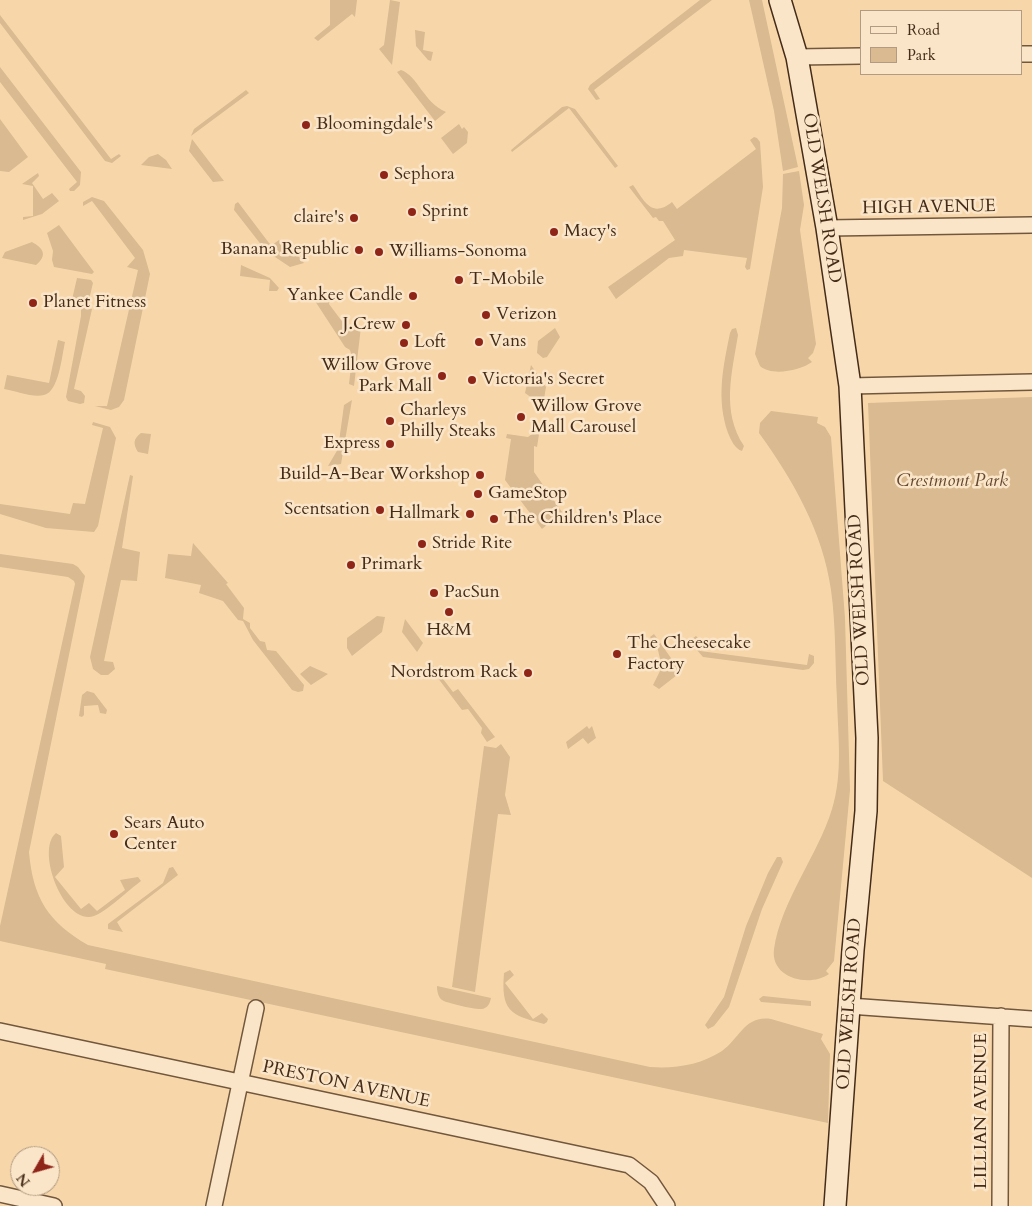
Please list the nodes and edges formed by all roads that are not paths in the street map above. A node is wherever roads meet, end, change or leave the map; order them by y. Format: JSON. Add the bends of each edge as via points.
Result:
{"nodes":[{"id":1,"x":780,"y":0,"type":"edge"},
{"id":2,"x":860,"y":56,"type":"edge"},
{"id":3,"x":797,"y":57,"type":"junction"},
{"id":4,"x":1032,"y":225,"type":"edge"},
{"id":5,"x":827,"y":228,"type":"junction"},
{"id":6,"x":1032,"y":382,"type":"edge"},
{"id":7,"x":850,"y":386,"type":"junction"},
{"id":8,"x":849,"y":1006,"type":"junction"},
{"id":9,"x":256,"y":1008,"type":"dead end"},
{"id":10,"x":1001,"y":1016,"type":"junction"},
{"id":11,"x":1032,"y":1019,"type":"edge"},
{"id":12,"x":0,"y":1031,"type":"edge"},
{"id":13,"x":240,"y":1081,"type":"junction"},
{"id":14,"x":0,"y":1194,"type":"edge"},
{"id":15,"x":54,"y":1206,"type":"edge"},
{"id":16,"x":214,"y":1206,"type":"edge"},
{"id":17,"x":667,"y":1206,"type":"edge"},
{"id":18,"x":835,"y":1206,"type":"edge"},
{"id":19,"x":1000,"y":1206,"type":"edge"}],
"edges":[{"from":1,"to":3,"type":"street","name":"OLD WELSH ROAD"},
{"from":2,"to":3,"type":"street"},
{"from":3,"to":5,"type":"street","name":"OLD WELSH ROAD"},
{"from":4,"to":5,"type":"street","name":"HIGH AVENUE"},
{"from":5,"to":7,"type":"street","name":"OLD WELSH ROAD"},
{"from":6,"to":7,"type":"street"},
{"from":7,"to":8,"type":"street","name":"OLD WELSH ROAD","via":[[867,738],[866,811]]},
{"from":8,"to":10,"type":"street"},
{"from":8,"to":18,"type":"street","name":"OLD WELSH ROAD"},
{"from":9,"to":13,"type":"street"},
{"from":10,"to":11,"type":"street"},
{"from":10,"to":19,"type":"street","name":"LILLIAN AVENUE"},
{"from":12,"to":13,"type":"street","name":"PRESTON AVENUE"},
{"from":13,"to":16,"type":"street"},
{"from":13,"to":17,"type":"street","name":"PRESTON AVENUE","via":[[629,1165],[651,1182]]},
{"from":14,"to":15,"type":"street"}]}
